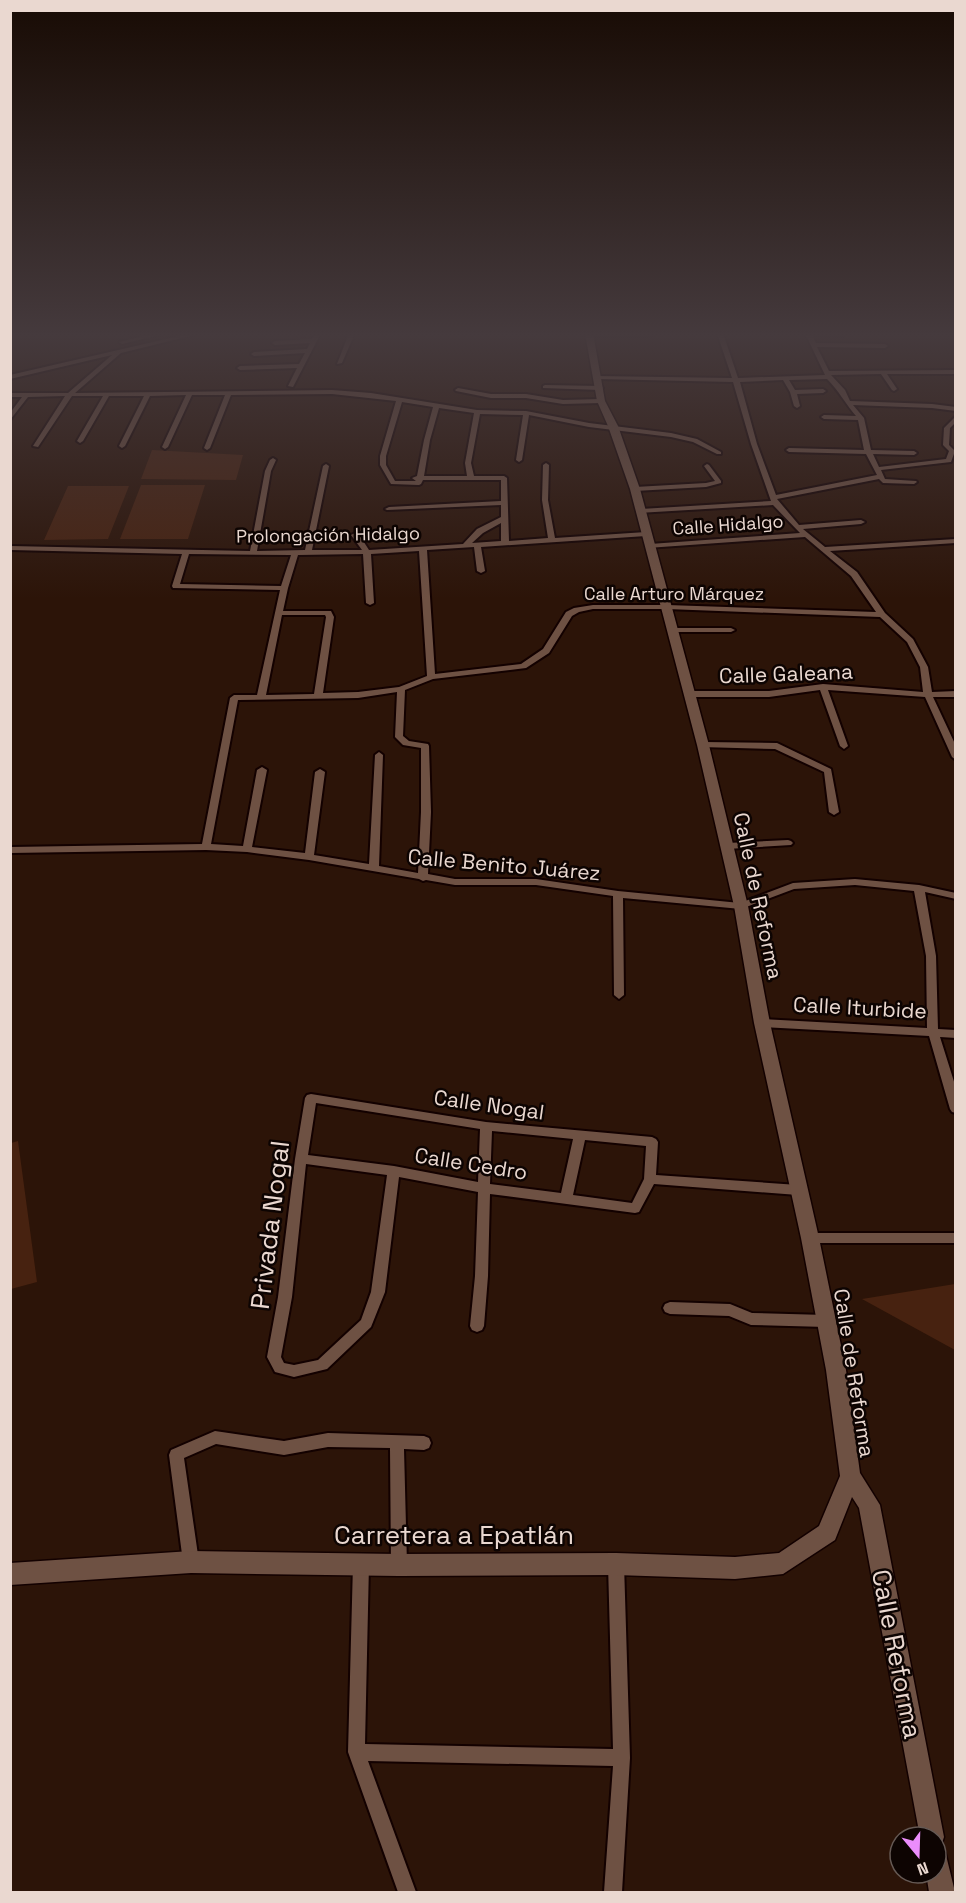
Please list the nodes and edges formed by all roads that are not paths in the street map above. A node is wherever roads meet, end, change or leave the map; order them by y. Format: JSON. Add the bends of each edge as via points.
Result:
{"nodes":[{"id":1,"x":52,"y":422,"type":"edge"},
{"id":2,"x":91,"y":422,"type":"edge"},
{"id":3,"x":134,"y":422,"type":"edge"},
{"id":4,"x":177,"y":422,"type":"edge"},
{"id":5,"x":217,"y":422,"type":"edge"},
{"id":6,"x":393,"y":422,"type":"edge"},
{"id":7,"x":432,"y":422,"type":"edge"},
{"id":8,"x":475,"y":422,"type":"edge"},
{"id":9,"x":525,"y":422,"type":"edge"},
{"id":10,"x":576,"y":422,"type":"edge"},
{"id":11,"x":611,"y":422,"type":"edge"},
{"id":12,"x":748,"y":422,"type":"edge"},
{"id":13,"x":862,"y":422,"type":"edge"},
{"id":14,"x":953,"y":422,"type":"edge"},
{"id":15,"x":613,"y":426,"type":"junction"},
{"id":16,"x":80,"y":441,"type":"dead end"},
{"id":17,"x":36,"y":446,"type":"dead end"},
{"id":18,"x":122,"y":446,"type":"dead end"},
{"id":19,"x":165,"y":447,"type":"dead end"},
{"id":20,"x":207,"y":448,"type":"dead end"},
{"id":21,"x":789,"y":450,"type":"dead end"},
{"id":22,"x":868,"y":451,"type":"junction"},
{"id":23,"x":720,"y":453,"type":"dead end"},
{"id":24,"x":914,"y":453,"type":"dead end"},
{"id":25,"x":273,"y":460,"type":"dead end"},
{"id":26,"x":519,"y":460,"type":"dead end"},
{"id":27,"x":546,"y":465,"type":"dead end"},
{"id":28,"x":326,"y":466,"type":"dead end"},
{"id":29,"x":707,"y":466,"type":"dead end"},
{"id":30,"x":876,"y":469,"type":"junction"},
{"id":31,"x":471,"y":478,"type":"junction"},
{"id":32,"x":881,"y":479,"type":"junction"},
{"id":33,"x":420,"y":480,"type":"junction"},
{"id":34,"x":914,"y":482,"type":"dead end"},
{"id":35,"x":635,"y":489,"type":"junction"},
{"id":36,"x":774,"y":500,"type":"junction"},
{"id":37,"x":505,"y":502,"type":"junction"},
{"id":38,"x":389,"y":509,"type":"dead end"},
{"id":39,"x":641,"y":511,"type":"junction"},
{"id":40,"x":505,"y":518,"type":"junction"},
{"id":41,"x":861,"y":522,"type":"dead end"},
{"id":42,"x":797,"y":526,"type":"junction"},
{"id":43,"x":646,"y":534,"type":"junction"},
{"id":44,"x":355,"y":535,"type":"dead end"},
{"id":45,"x":807,"y":535,"type":"junction"},
{"id":46,"x":552,"y":541,"type":"junction"},
{"id":47,"x":956,"y":541,"type":"edge"},
{"id":48,"x":505,"y":544,"type":"junction"},
{"id":49,"x":477,"y":545,"type":"junction"},
{"id":50,"x":465,"y":546,"type":"junction"},
{"id":51,"x":650,"y":546,"type":"junction"},
{"id":52,"x":10,"y":548,"type":"edge"},
{"id":53,"x":423,"y":549,"type":"junction"},
{"id":54,"x":825,"y":549,"type":"junction"},
{"id":55,"x":186,"y":551,"type":"junction"},
{"id":56,"x":367,"y":552,"type":"junction"},
{"id":57,"x":253,"y":553,"type":"junction"},
{"id":58,"x":295,"y":553,"type":"junction"},
{"id":59,"x":308,"y":553,"type":"junction"},
{"id":60,"x":481,"y":571,"type":"dead end"},
{"id":61,"x":284,"y":588,"type":"junction"},
{"id":62,"x":370,"y":603,"type":"dead end"},
{"id":63,"x":667,"y":607,"type":"junction"},
{"id":64,"x":278,"y":613,"type":"junction"},
{"id":65,"x":882,"y":615,"type":"junction"},
{"id":66,"x":673,"y":630,"type":"junction"},
{"id":67,"x":731,"y":630,"type":"dead end"},
{"id":68,"x":431,"y":677,"type":"junction"},
{"id":69,"x":823,"y":687,"type":"junction"},
{"id":70,"x":401,"y":689,"type":"junction"},
{"id":71,"x":690,"y":694,"type":"junction"},
{"id":72,"x":956,"y":694,"type":"edge"},
{"id":73,"x":928,"y":695,"type":"junction"},
{"id":74,"x":261,"y":697,"type":"junction"},
{"id":75,"x":318,"y":697,"type":"junction"},
{"id":76,"x":703,"y":745,"type":"junction"},
{"id":77,"x":844,"y":746,"type":"dead end"},
{"id":78,"x":379,"y":755,"type":"dead end"},
{"id":79,"x":956,"y":757,"type":"edge"},
{"id":80,"x":262,"y":770,"type":"dead end"},
{"id":81,"x":320,"y":772,"type":"dead end"},
{"id":82,"x":834,"y":812,"type":"dead end"},
{"id":83,"x":788,"y":843,"type":"dead end"},
{"id":84,"x":727,"y":846,"type":"junction"},
{"id":85,"x":206,"y":847,"type":"junction"},
{"id":86,"x":247,"y":849,"type":"junction"},
{"id":87,"x":10,"y":850,"type":"edge"},
{"id":88,"x":309,"y":857,"type":"junction"},
{"id":89,"x":374,"y":869,"type":"junction"},
{"id":90,"x":423,"y":878,"type":"junction"},
{"id":91,"x":920,"y":888,"type":"junction"},
{"id":92,"x":618,"y":894,"type":"junction"},
{"id":93,"x":956,"y":896,"type":"edge"},
{"id":94,"x":741,"y":906,"type":"junction"},
{"id":95,"x":620,"y":995,"type":"dead end"},
{"id":96,"x":762,"y":1023,"type":"junction"},
{"id":97,"x":933,"y":1031,"type":"junction"},
{"id":98,"x":956,"y":1034,"type":"edge"},
{"id":99,"x":322,"y":1098,"type":"joint"},
{"id":100,"x":956,"y":1109,"type":"edge"},
{"id":101,"x":486,"y":1126,"type":"junction"},
{"id":102,"x":580,"y":1136,"type":"junction"},
{"id":103,"x":301,"y":1160,"type":"junction"},
{"id":104,"x":394,"y":1172,"type":"junction"},
{"id":105,"x":650,"y":1179,"type":"junction"},
{"id":106,"x":483,"y":1188,"type":"junction"},
{"id":107,"x":798,"y":1190,"type":"junction"},
{"id":108,"x":566,"y":1198,"type":"junction"},
{"id":109,"x":810,"y":1238,"type":"junction"},
{"id":110,"x":956,"y":1238,"type":"edge"},
{"id":111,"x":670,"y":1308,"type":"dead end"},
{"id":112,"x":826,"y":1321,"type":"junction"},
{"id":113,"x":477,"y":1326,"type":"dead end"},
{"id":114,"x":396,"y":1443,"type":"junction"},
{"id":115,"x":424,"y":1443,"type":"dead end"},
{"id":116,"x":850,"y":1476,"type":"junction"},
{"id":117,"x":191,"y":1562,"type":"junction"},
{"id":118,"x":361,"y":1564,"type":"junction"},
{"id":119,"x":616,"y":1564,"type":"junction"},
{"id":120,"x":399,"y":1565,"type":"junction"},
{"id":121,"x":10,"y":1574,"type":"edge"},
{"id":122,"x":356,"y":1752,"type":"junction"},
{"id":123,"x":622,"y":1758,"type":"junction"},
{"id":124,"x":930,"y":1825,"type":"edge"},
{"id":125,"x":406,"y":1893,"type":"edge"},
{"id":126,"x":613,"y":1893,"type":"edge"}],
"edges":[{"from":1,"to":17,"type":"street"},
{"from":2,"to":16,"type":"street"},
{"from":3,"to":18,"type":"street"},
{"from":4,"to":19,"type":"street"},
{"from":5,"to":20,"type":"street"},
{"from":6,"to":33,"type":"street","via":[[383,465],[392,480]]},
{"from":7,"to":33,"type":"street"},
{"from":8,"to":31,"type":"street","via":[[468,464]]},
{"from":9,"to":26,"type":"street"},
{"from":10,"to":15,"type":"street"},
{"from":11,"to":15,"type":"main road","name":"Calle de Reforma"},
{"from":12,"to":36,"type":"street"},
{"from":13,"to":22,"type":"street"},
{"from":14,"to":30,"type":"street","via":[[947,428],[946,445],[952,451],[949,461]]},
{"from":15,"to":23,"type":"street","via":[[695,440]]},
{"from":15,"to":35,"type":"main road","name":"Calle de Reforma"},
{"from":21,"to":22,"type":"street"},
{"from":22,"to":24,"type":"street"},
{"from":22,"to":30,"type":"street"},
{"from":25,"to":57,"type":"street"},
{"from":27,"to":46,"type":"street","via":[[545,500]]},
{"from":28,"to":59,"type":"street"},
{"from":29,"to":35,"type":"street","via":[[719,482]]},
{"from":30,"to":32,"type":"street"},
{"from":31,"to":33,"type":"street"},
{"from":31,"to":37,"type":"street","via":[[504,478]]},
{"from":32,"to":34,"type":"street"},
{"from":32,"to":36,"type":"street"},
{"from":35,"to":39,"type":"main road","name":"Calle de Reforma"},
{"from":36,"to":39,"type":"street"},
{"from":36,"to":42,"type":"street"},
{"from":37,"to":38,"type":"street"},
{"from":37,"to":40,"type":"street"},
{"from":39,"to":43,"type":"main road","name":"Calle de Reforma"},
{"from":40,"to":48,"type":"street"},
{"from":40,"to":50,"type":"street","via":[[480,531]]},
{"from":41,"to":42,"type":"street"},
{"from":42,"to":45,"type":"street"},
{"from":43,"to":46,"type":"street","name":"Prolongación Hidalgo"},
{"from":43,"to":51,"type":"main road","name":"Calle de Reforma"},
{"from":44,"to":56,"type":"street"},
{"from":45,"to":51,"type":"street","name":"Calle Hidalgo"},
{"from":45,"to":54,"type":"street"},
{"from":46,"to":48,"type":"street","name":"Prolongación Hidalgo"},
{"from":47,"to":54,"type":"street"},
{"from":48,"to":49,"type":"street","name":"Prolongación Hidalgo"},
{"from":49,"to":50,"type":"street","name":"Prolongación Hidalgo"},
{"from":49,"to":60,"type":"street"},
{"from":50,"to":53,"type":"street","name":"Prolongación Hidalgo"},
{"from":51,"to":63,"type":"main road","name":"Calle de Reforma"},
{"from":52,"to":55,"type":"street","name":"Prolongación Hidalgo"},
{"from":53,"to":56,"type":"street","name":"Prolongación Hidalgo"},
{"from":53,"to":68,"type":"street"},
{"from":54,"to":65,"type":"street","via":[[854,574]]},
{"from":55,"to":57,"type":"street","name":"Prolongación Hidalgo"},
{"from":55,"to":61,"type":"street","via":[[176,586]]},
{"from":56,"to":59,"type":"street","name":"Prolongación Hidalgo"},
{"from":56,"to":62,"type":"street"},
{"from":57,"to":58,"type":"street","name":"Prolongación Hidalgo"},
{"from":58,"to":59,"type":"street","name":"Prolongación Hidalgo"},
{"from":58,"to":61,"type":"street"},
{"from":61,"to":64,"type":"street"},
{"from":63,"to":65,"type":"street","name":"Calle Arturo Márquez"},
{"from":63,"to":66,"type":"main road","name":"Calle de Reforma"},
{"from":63,"to":68,"type":"street","name":"Calle Arturo Márquez","via":[[577,610],[569,614],[546,651],[523,666]]},
{"from":64,"to":74,"type":"street"},
{"from":64,"to":75,"type":"street","via":[[330,616]]},
{"from":65,"to":73,"type":"street","via":[[910,641],[924,667]]},
{"from":66,"to":67,"type":"street"},
{"from":66,"to":71,"type":"main road","name":"Calle de Reforma"},
{"from":68,"to":70,"type":"street","name":"Calle Arturo Márquez"},
{"from":69,"to":71,"type":"street","name":"Calle Galeana","via":[[769,694]]},
{"from":69,"to":73,"type":"street","name":"Calle Galeana"},
{"from":69,"to":77,"type":"street"},
{"from":70,"to":75,"type":"street","name":"Calle Arturo Márquez"},
{"from":70,"to":90,"type":"street","via":[[399,737],[406,743],[425,746]]},
{"from":71,"to":76,"type":"main road","name":"Calle de Reforma"},
{"from":72,"to":73,"type":"street","name":"Calle Galeana"},
{"from":73,"to":79,"type":"street"},
{"from":74,"to":75,"type":"street","name":"Calle Arturo Márquez"},
{"from":74,"to":85,"type":"street","name":"Calle Arturo Márquez","via":[[234,698]]},
{"from":76,"to":82,"type":"street","via":[[777,746],[828,771]]},
{"from":76,"to":84,"type":"main road","name":"Calle de Reforma"},
{"from":78,"to":89,"type":"street"},
{"from":80,"to":86,"type":"street"},
{"from":81,"to":88,"type":"street"},
{"from":83,"to":84,"type":"street"},
{"from":84,"to":94,"type":"main road","name":"Calle de Reforma"},
{"from":85,"to":86,"type":"street","name":"Calle Benito Juárez"},
{"from":85,"to":87,"type":"street","name":"Calle Benito Juárez"},
{"from":86,"to":88,"type":"street","name":"Calle Benito Juárez"},
{"from":88,"to":89,"type":"street","name":"Calle Benito Juárez"},
{"from":89,"to":90,"type":"street","name":"Calle Benito Juárez"},
{"from":90,"to":92,"type":"street","name":"Calle Benito Juárez","via":[[536,882]]},
{"from":91,"to":93,"type":"street","name":"Calle Benito Juárez"},
{"from":91,"to":94,"type":"street","name":"Calle Benito Juárez","via":[[855,882],[793,886]]},
{"from":91,"to":97,"type":"street","via":[[931,956]]},
{"from":92,"to":94,"type":"street","name":"Calle Benito Juárez"},
{"from":92,"to":95,"type":"street"},
{"from":94,"to":96,"type":"main road","name":"Calle de Reforma"},
{"from":96,"to":97,"type":"street","name":"Calle Iturbide"},
{"from":96,"to":107,"type":"main road","name":"Calle de Reforma"},
{"from":97,"to":98,"type":"street","name":"Calle Iturbide"},
{"from":97,"to":100,"type":"street"},
{"from":99,"to":101,"type":"street","name":"Calle Nogal"},
{"from":99,"to":103,"type":"street","name":"Privada Nogal","via":[[311,1098]]},
{"from":101,"to":102,"type":"street","name":"Calle Nogal"},
{"from":101,"to":106,"type":"street"},
{"from":102,"to":105,"type":"street","name":"Calle Nogal","via":[[652,1142]]},
{"from":102,"to":108,"type":"street"},
{"from":103,"to":104,"type":"street","name":"Calle Cedro"},
{"from":103,"to":104,"type":"street","name":"Privada Nogal","via":[[274,1357],[280,1368],[294,1371],[322,1365],[366,1323],[378,1292]]},
{"from":104,"to":106,"type":"street","name":"Calle Cedro"},
{"from":105,"to":107,"type":"street"},
{"from":105,"to":108,"type":"street","name":"Calle Cedro","via":[[635,1208]]},
{"from":106,"to":108,"type":"street","name":"Calle Cedro"},
{"from":106,"to":113,"type":"street","via":[[482,1285]]},
{"from":107,"to":109,"type":"main road","name":"Calle de Reforma"},
{"from":109,"to":110,"type":"street"},
{"from":109,"to":112,"type":"main road","name":"Calle de Reforma"},
{"from":111,"to":112,"type":"street","via":[[730,1310],[751,1319]]},
{"from":112,"to":116,"type":"main road","name":"Calle de Reforma"},
{"from":114,"to":115,"type":"street"},
{"from":114,"to":117,"type":"street","via":[[328,1440],[284,1448],[215,1437],[176,1455]]},
{"from":114,"to":120,"type":"street"},
{"from":116,"to":119,"type":"main road","name":"Carretera a Epatlán","via":[[827,1533],[783,1563],[735,1568]]},
{"from":116,"to":124,"type":"main road","name":"Calle Reforma","via":[[869,1505]]},
{"from":117,"to":118,"type":"main road","name":"Carretera a Epatlán"},
{"from":117,"to":121,"type":"main road","name":"Carretera a Epatlán"},
{"from":118,"to":120,"type":"main road","name":"Carretera a Epatlán"},
{"from":118,"to":122,"type":"street"},
{"from":119,"to":120,"type":"main road","name":"Carretera a Epatlán"},
{"from":119,"to":123,"type":"street"},
{"from":122,"to":123,"type":"street"},
{"from":122,"to":125,"type":"street"},
{"from":123,"to":126,"type":"street"}]}
